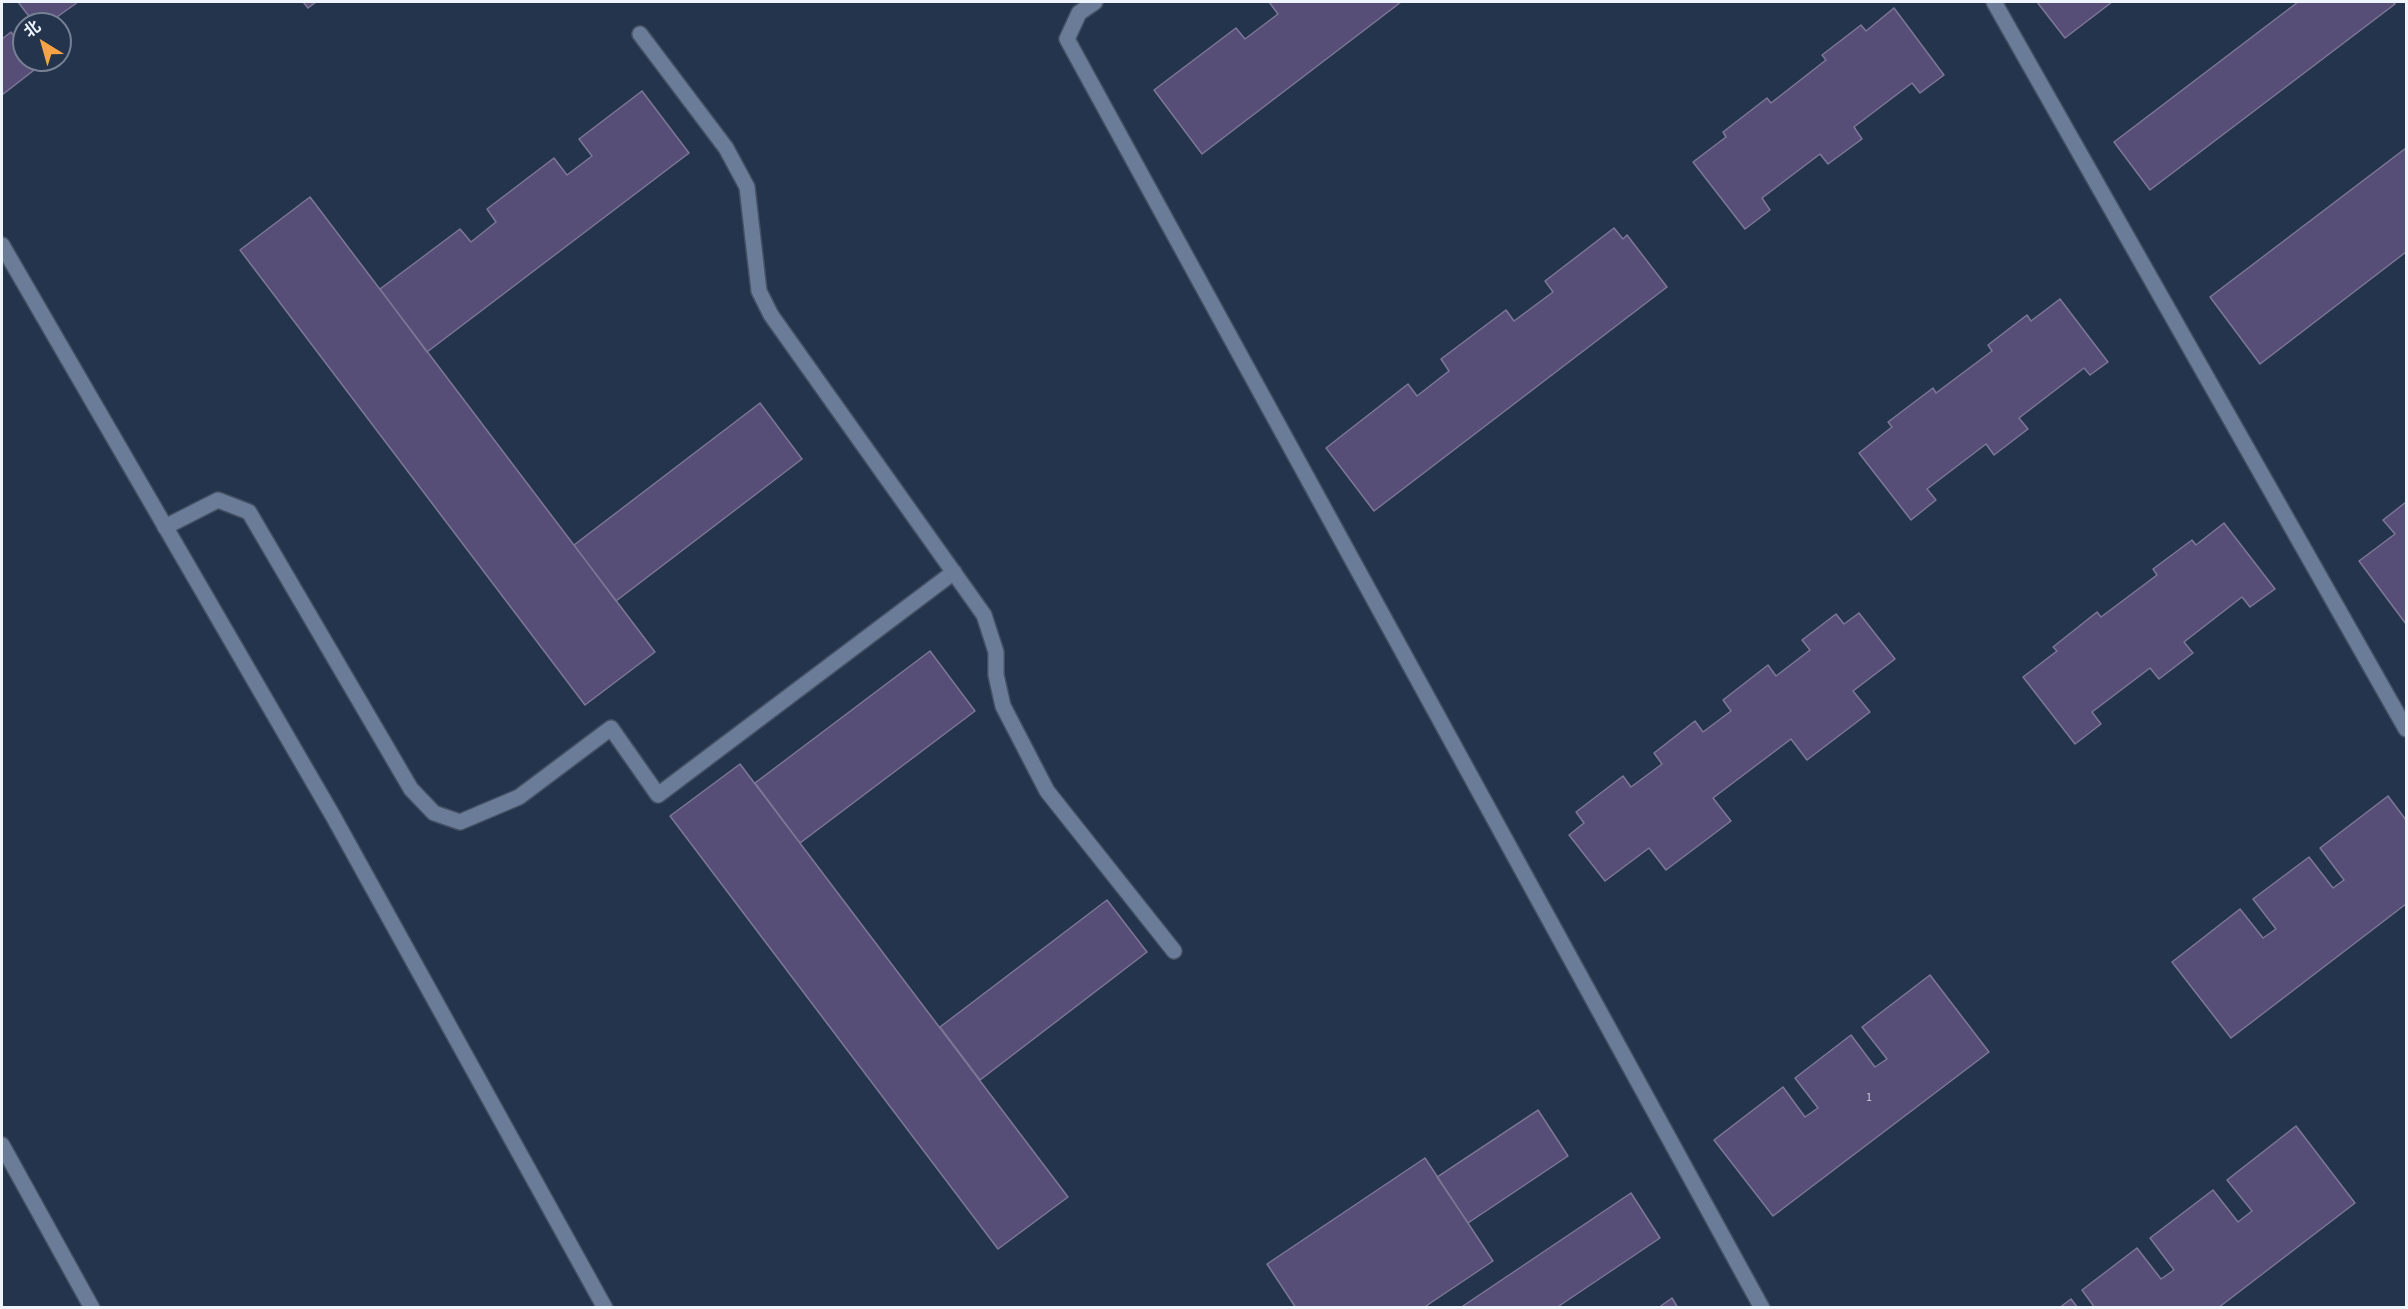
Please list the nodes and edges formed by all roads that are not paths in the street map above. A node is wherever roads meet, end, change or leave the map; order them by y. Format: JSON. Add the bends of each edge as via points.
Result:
{"nodes":[{"id":1,"x":1095,"y":2,"type":"edge"},
{"id":2,"x":1994,"y":2,"type":"edge"},
{"id":3,"x":640,"y":34,"type":"dead end"},
{"id":4,"x":2,"y":245,"type":"edge"},
{"id":5,"x":165,"y":526,"type":"junction"},
{"id":6,"x":954,"y":572,"type":"junction"},
{"id":7,"x":2406,"y":729,"type":"edge"},
{"id":8,"x":1173,"y":951,"type":"dead end"},
{"id":9,"x":2,"y":1145,"type":"edge"},
{"id":10,"x":92,"y":1308,"type":"edge"},
{"id":11,"x":605,"y":1308,"type":"edge"},
{"id":12,"x":1762,"y":1308,"type":"edge"}],
"edges":[{"from":1,"to":12,"type":"street","via":[[1079,13],[1067,39]]},
{"from":2,"to":7,"type":"street"},
{"from":3,"to":6,"type":"street","via":[[726,148],[747,187],[759,291],[771,315]]},
{"from":4,"to":5,"type":"street"},
{"from":5,"to":6,"type":"street","via":[[218,500],[249,512],[411,789],[434,813],[460,822],[519,797],[611,728],[658,795]]},
{"from":5,"to":11,"type":"street","via":[[333,816]]},
{"from":6,"to":8,"type":"street","via":[[984,615],[996,652],[1003,706],[1047,791]]},
{"from":9,"to":10,"type":"street"}]}
